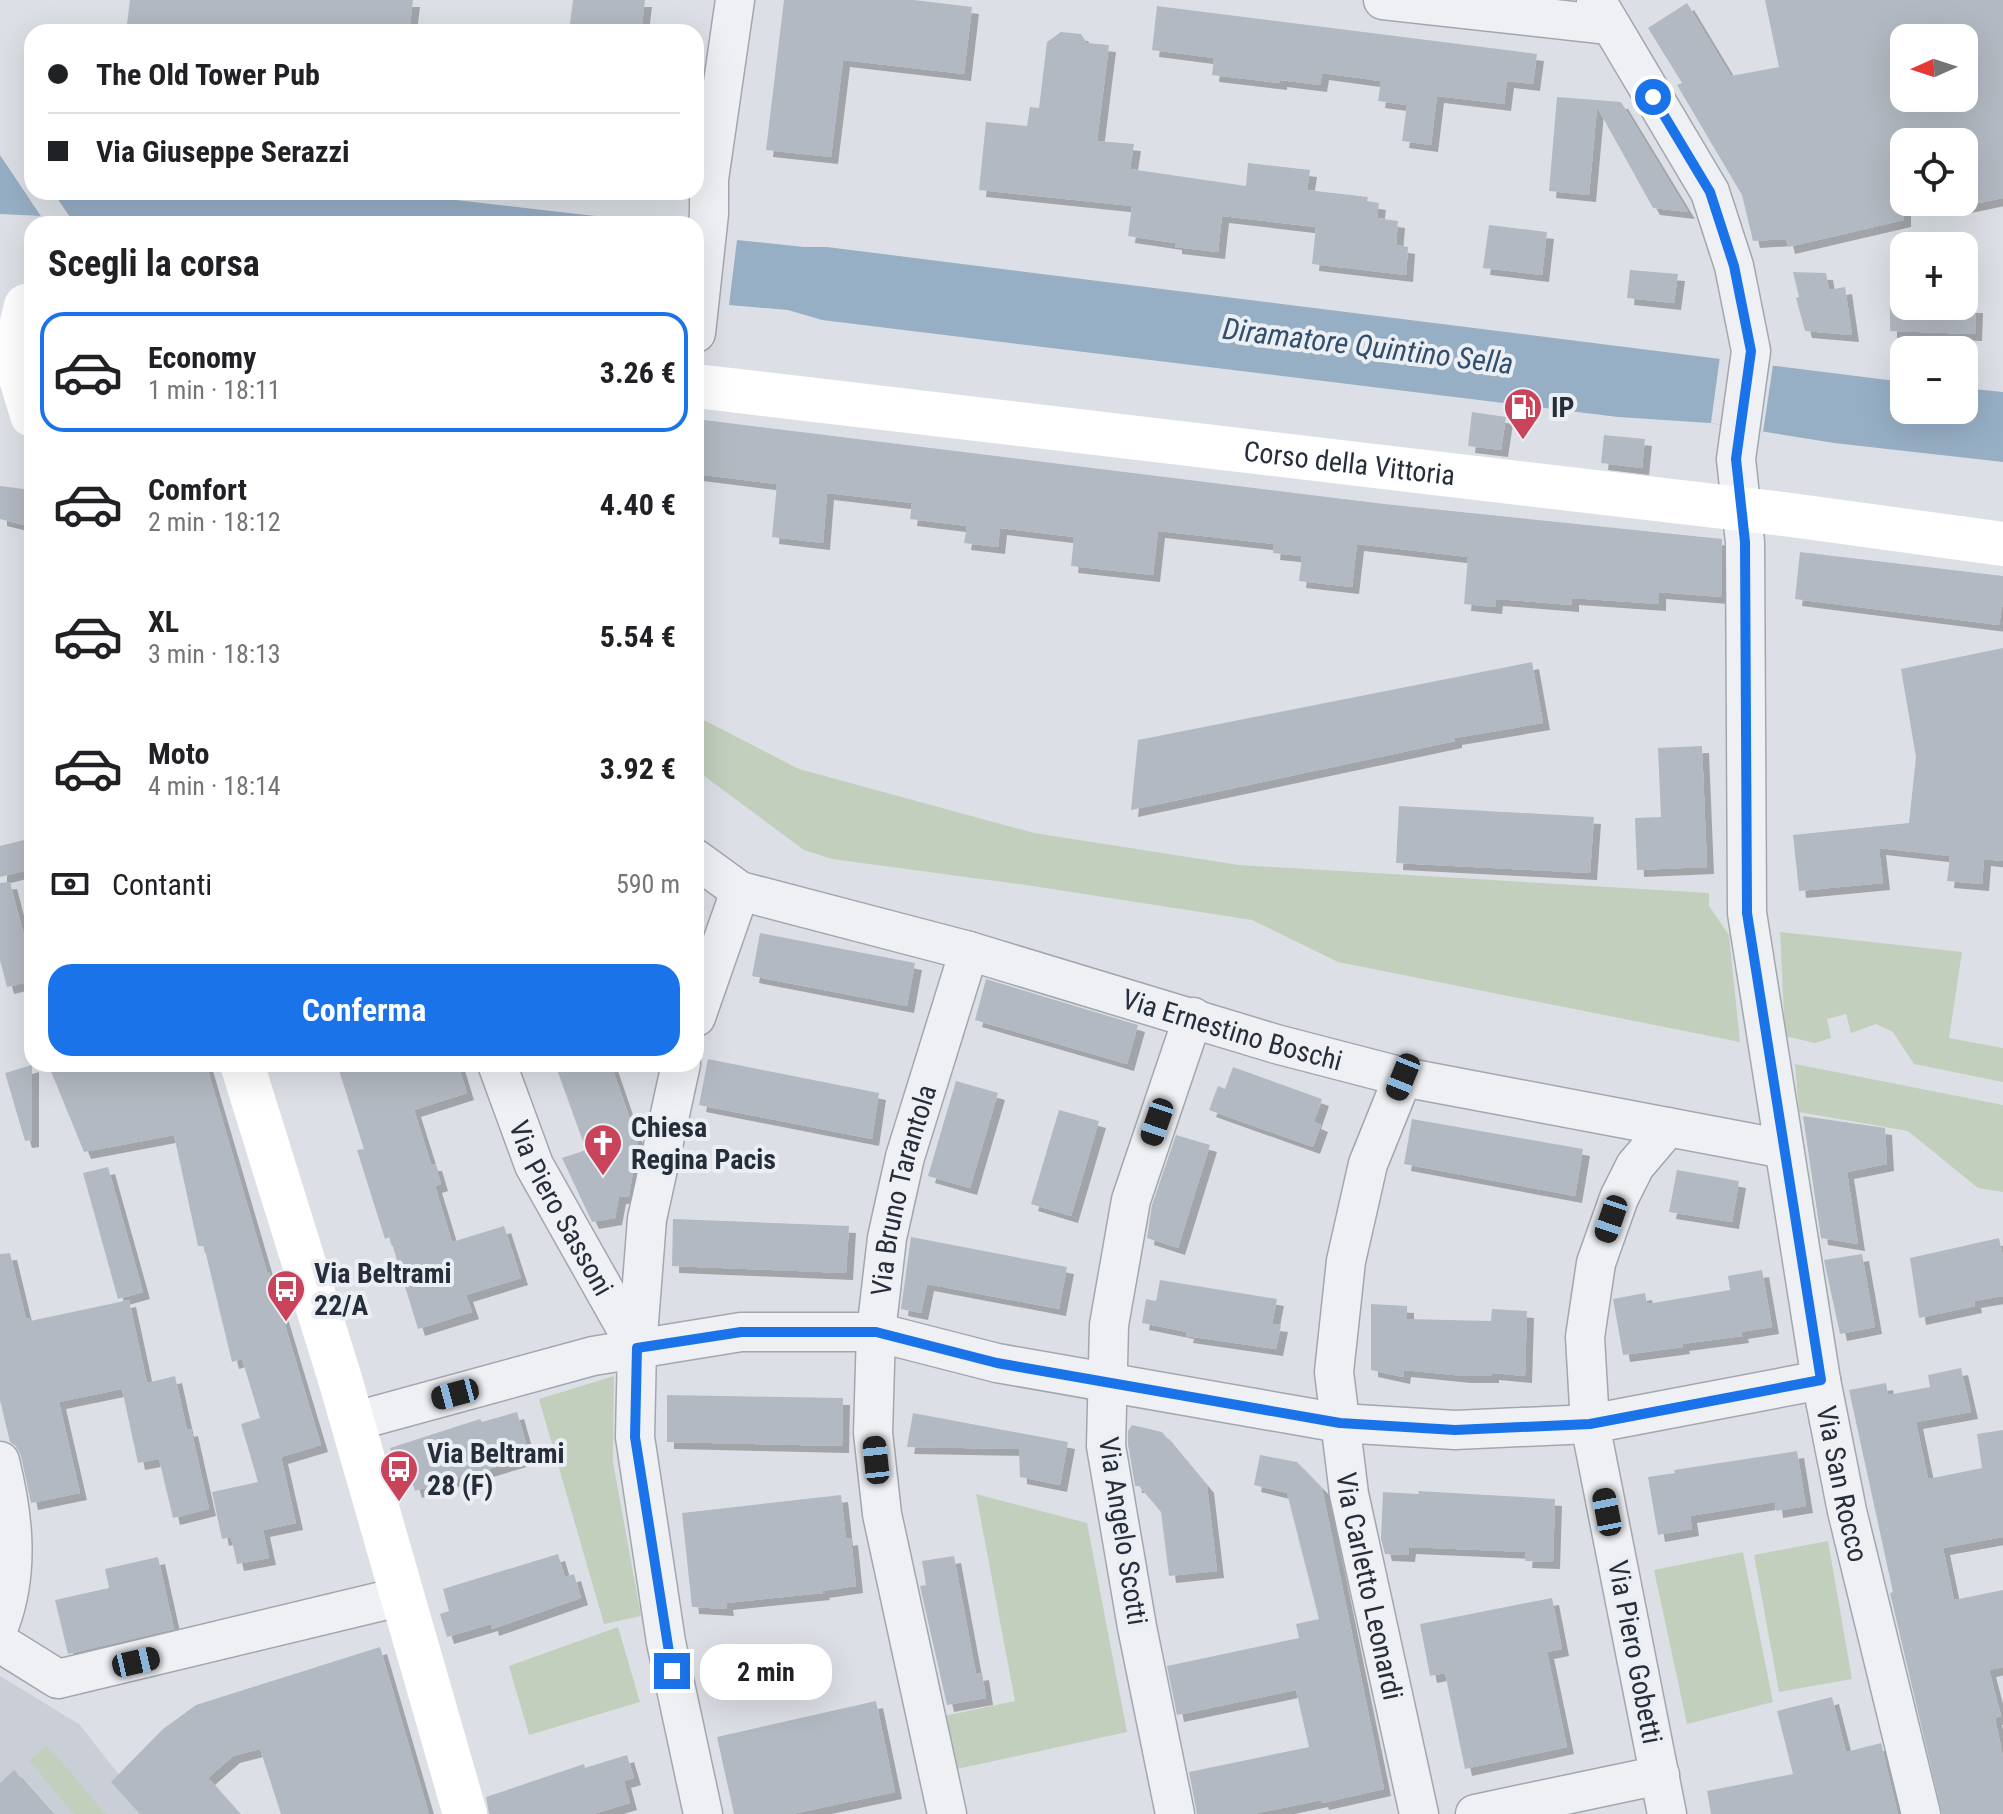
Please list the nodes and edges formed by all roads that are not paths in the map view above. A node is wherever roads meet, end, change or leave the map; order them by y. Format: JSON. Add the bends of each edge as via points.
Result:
{"nodes":[{"id":1,"x":735,"y":0,"type":"edge"},
{"id":2,"x":1383,"y":0,"type":"edge"},
{"id":3,"x":1603,"y":13,"type":"edge"},
{"id":4,"x":704,"y":262,"type":"edge"},
{"id":5,"x":19,"y":306,"type":"edge"},
{"id":6,"x":7,"y":349,"type":"edge"},
{"id":7,"x":704,"y":387,"type":"edge"},
{"id":8,"x":24,"y":394,"type":"edge"},
{"id":9,"x":1742,"y":511,"type":"junction"},
{"id":10,"x":2003,"y":544,"type":"edge"},
{"id":11,"x":704,"y":865,"type":"edge"},
{"id":12,"x":740,"y":891,"type":"junction"},
{"id":13,"x":969,"y":951,"type":"junction"},
{"id":14,"x":704,"y":994,"type":"edge"},
{"id":15,"x":1193,"y":1017,"type":"junction"},
{"id":16,"x":244,"y":1072,"type":"edge"},
{"id":17,"x":500,"y":1072,"type":"edge"},
{"id":18,"x":679,"y":1072,"type":"edge"},
{"id":19,"x":1403,"y":1077,"type":"junction"},
{"id":20,"x":1668,"y":1127,"type":"junction"},
{"id":21,"x":1784,"y":1149,"type":"junction"},
{"id":22,"x":876,"y":1332,"type":"junction"},
{"id":23,"x":637,"y":1348,"type":"junction"},
{"id":24,"x":1821,"y":1380,"type":"junction"},
{"id":25,"x":1108,"y":1382,"type":"junction"},
{"id":26,"x":352,"y":1422,"type":"junction"},
{"id":27,"x":1340,"y":1423,"type":"junction"},
{"id":28,"x":1590,"y":1424,"type":"junction"},
{"id":29,"x":0,"y":1461,"type":"edge"},
{"id":30,"x":403,"y":1596,"type":"junction"},
{"id":31,"x":0,"y":1624,"type":"edge"},
{"id":32,"x":0,"y":1643,"type":"edge"},
{"id":33,"x":1660,"y":1775,"type":"junction"},
{"id":34,"x":465,"y":1814,"type":"edge"},
{"id":35,"x":703,"y":1814,"type":"edge"},
{"id":36,"x":947,"y":1814,"type":"edge"},
{"id":37,"x":1175,"y":1814,"type":"edge"},
{"id":38,"x":1419,"y":1814,"type":"edge"},
{"id":39,"x":1475,"y":1814,"type":"edge"},
{"id":40,"x":1667,"y":1814,"type":"edge"},
{"id":41,"x":1921,"y":1814,"type":"edge"}],
"edges":[{"from":1,"to":4,"type":"street","via":[[709,179]]},
{"from":2,"to":3,"type":"street"},
{"from":3,"to":9,"type":"street","name":"Via San Rocco","via":[[1710,192],[1734,266],[1751,351],[1736,459]]},
{"from":5,"to":6,"type":"main road"},
{"from":6,"to":8,"type":"main road"},
{"from":7,"to":9,"type":"main road","name":"Corso della Vittoria"},
{"from":9,"to":10,"type":"main road","name":"Corso della Vittoria"},
{"from":9,"to":21,"type":"street","name":"Via San Rocco","via":[[1747,913]]},
{"from":11,"to":12,"type":"street","name":"Via Ernestino Boschi"},
{"from":12,"to":13,"type":"street","name":"Via Ernestino Boschi"},
{"from":12,"to":14,"type":"street"},
{"from":13,"to":15,"type":"street","name":"Via Ernestino Boschi"},
{"from":13,"to":22,"type":"street","name":"Via Bruno Tarantola","via":[[905,1157],[887,1238]]},
{"from":15,"to":19,"type":"street","name":"Via Ernestino Boschi"},
{"from":15,"to":25,"type":"street","name":"Via Angelo Scotti","via":[[1131,1200],[1109,1325]]},
{"from":16,"to":26,"type":"main road"},
{"from":17,"to":23,"type":"street","name":"Via Piero Sassoni","via":[[534,1165]]},
{"from":18,"to":23,"type":"street","via":[[647,1219]]},
{"from":19,"to":20,"type":"street","name":"Via Ernestino Boschi"},
{"from":19,"to":27,"type":"street","name":"Via Carletto Leonardi","via":[[1368,1164],[1346,1261],[1334,1372]]},
{"from":20,"to":21,"type":"street","name":"Via Ernestino Boschi"},
{"from":20,"to":28,"type":"street","name":"Via Piero Gobetti","via":[[1635,1166],[1596,1263],[1585,1337]]},
{"from":21,"to":24,"type":"street","name":"Via San Rocco"},
{"from":22,"to":23,"type":"street","via":[[741,1332]]},
{"from":22,"to":25,"type":"street","via":[[997,1363]]},
{"from":22,"to":36,"type":"street","name":"Via Bruno Tarantola","via":[[873,1433],[882,1514]]},
{"from":23,"to":26,"type":"street"},
{"from":23,"to":35,"type":"street","via":[[635,1437],[666,1642]]},
{"from":24,"to":28,"type":"street"},
{"from":24,"to":41,"type":"street","name":"Via San Rocco","via":[[1847,1511]]},
{"from":25,"to":27,"type":"street"},
{"from":25,"to":37,"type":"street","name":"Via Angelo Scotti","via":[[1106,1446]]},
{"from":26,"to":30,"type":"main road"},
{"from":27,"to":28,"type":"street","via":[[1455,1430]]},
{"from":27,"to":38,"type":"street","name":"Via Carletto Leonardi","via":[[1349,1494]]},
{"from":28,"to":33,"type":"street","name":"Via Piero Gobetti"},
{"from":29,"to":31,"type":"street","via":[[14,1551]]},
{"from":30,"to":32,"type":"street","via":[[58,1679]]},
{"from":30,"to":34,"type":"main road"},
{"from":33,"to":39,"type":"street"},
{"from":33,"to":40,"type":"street","name":"Via Piero Gobetti"}]}
